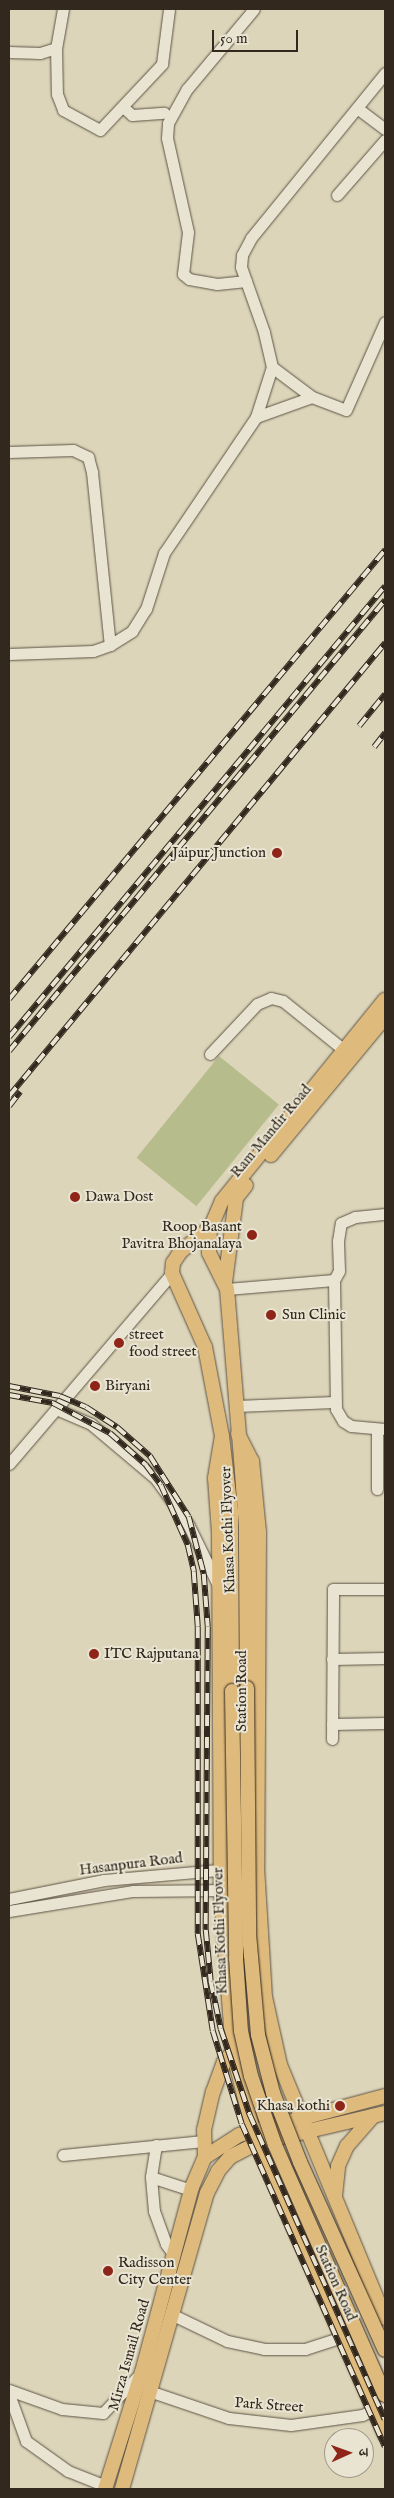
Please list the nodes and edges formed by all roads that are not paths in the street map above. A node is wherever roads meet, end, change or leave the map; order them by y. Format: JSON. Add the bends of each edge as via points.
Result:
{"nodes":[{"id":1,"x":63,"y":9,"type":"edge"},
{"id":2,"x":169,"y":9,"type":"edge"},
{"id":3,"x":254,"y":9,"type":"edge"},
{"id":4,"x":56,"y":48,"type":"junction"},
{"id":5,"x":9,"y":52,"type":"edge"},
{"id":6,"x":385,"y":73,"type":"edge"},
{"id":7,"x":123,"y":107,"type":"junction"},
{"id":8,"x":357,"y":108,"type":"junction"},
{"id":9,"x":164,"y":114,"type":"dead end"},
{"id":10,"x":385,"y":129,"type":"edge"},
{"id":11,"x":385,"y":140,"type":"edge"},
{"id":12,"x":336,"y":195,"type":"dead end"},
{"id":13,"x":246,"y":281,"type":"junction"},
{"id":14,"x":385,"y":322,"type":"edge"},
{"id":15,"x":272,"y":367,"type":"junction"},
{"id":16,"x":312,"y":396,"type":"junction"},
{"id":17,"x":256,"y":417,"type":"junction"},
{"id":18,"x":9,"y":452,"type":"edge"},
{"id":19,"x":110,"y":645,"type":"junction"},
{"id":20,"x":9,"y":654,"type":"edge"},
{"id":21,"x":385,"y":1000,"type":"edge"},
{"id":22,"x":385,"y":1017,"type":"edge"},
{"id":23,"x":344,"y":1050,"type":"junction"},
{"id":24,"x":210,"y":1054,"type":"dead end"},
{"id":25,"x":385,"y":1214,"type":"edge"},
{"id":26,"x":211,"y":1228,"type":"junction"},
{"id":27,"x":172,"y":1273,"type":"junction"},
{"id":28,"x":334,"y":1280,"type":"junction"},
{"id":29,"x":226,"y":1287,"type":"junction"},
{"id":30,"x":334,"y":1402,"type":"junction"},
{"id":31,"x":236,"y":1406,"type":"junction"},
{"id":32,"x":56,"y":1410,"type":"junction"},
{"id":33,"x":381,"y":1429,"type":"edge"},
{"id":34,"x":238,"y":1434,"type":"junction"},
{"id":35,"x":222,"y":1436,"type":"junction"},
{"id":36,"x":9,"y":1464,"type":"edge"},
{"id":37,"x":378,"y":1489,"type":"dead end"},
{"id":38,"x":219,"y":1587,"type":"junction"},
{"id":39,"x":385,"y":1589,"type":"edge"},
{"id":40,"x":385,"y":1658,"type":"edge"},
{"id":41,"x":332,"y":1659,"type":"junction"},
{"id":42,"x":385,"y":1723,"type":"edge"},
{"id":43,"x":332,"y":1724,"type":"junction"},
{"id":44,"x":332,"y":1740,"type":"dead end"},
{"id":45,"x":258,"y":1867,"type":"junction"},
{"id":46,"x":221,"y":1869,"type":"junction"},
{"id":47,"x":258,"y":1888,"type":"junction"},
{"id":48,"x":221,"y":1890,"type":"junction"},
{"id":49,"x":9,"y":1899,"type":"edge"},
{"id":50,"x":9,"y":1911,"type":"edge"},
{"id":51,"x":233,"y":2052,"type":"junction"},
{"id":52,"x":385,"y":2096,"type":"edge"},
{"id":53,"x":379,"y":2114,"type":"edge"},
{"id":54,"x":300,"y":2116,"type":"junction"},
{"id":55,"x":307,"y":2131,"type":"junction"},
{"id":56,"x":255,"y":2137,"type":"junction"},
{"id":57,"x":203,"y":2141,"type":"junction"},
{"id":58,"x":156,"y":2145,"type":"junction"},
{"id":59,"x":63,"y":2155,"type":"dead end"},
{"id":60,"x":205,"y":2157,"type":"junction"},
{"id":61,"x":151,"y":2177,"type":"junction"},
{"id":62,"x":191,"y":2190,"type":"junction"},
{"id":63,"x":335,"y":2198,"type":"junction"},
{"id":64,"x":174,"y":2255,"type":"junction"},
{"id":65,"x":173,"y":2316,"type":"junction"},
{"id":66,"x":385,"y":2318,"type":"edge"},
{"id":67,"x":342,"y":2337,"type":"junction"},
{"id":68,"x":385,"y":2350,"type":"edge"},
{"id":69,"x":142,"y":2372,"type":"junction"},
{"id":70,"x":9,"y":2392,"type":"edge"},
{"id":71,"x":152,"y":2392,"type":"junction"},
{"id":72,"x":385,"y":2396,"type":"edge"},
{"id":73,"x":380,"y":2407,"type":"edge"},
{"id":74,"x":385,"y":2435,"type":"edge"},
{"id":75,"x":105,"y":2488,"type":"edge"},
{"id":76,"x":122,"y":2489,"type":"edge"}],
"edges":[{"from":1,"to":4,"type":"street"},
{"from":2,"to":7,"type":"street","via":[[162,64]]},
{"from":3,"to":13,"type":"street","via":[[187,89],[168,124],[167,138],[188,232],[183,274],[189,279],[217,284]]},
{"from":4,"to":5,"type":"street","via":[[40,53]]},
{"from":4,"to":7,"type":"street","via":[[57,94],[63,110],[100,130]]},
{"from":6,"to":8,"type":"street"},
{"from":7,"to":9,"type":"street","via":[[132,115]]},
{"from":8,"to":10,"type":"street"},
{"from":8,"to":13,"type":"street","via":[[251,238],[242,255]]},
{"from":11,"to":12,"type":"street"},
{"from":13,"to":15,"type":"street"},
{"from":14,"to":16,"type":"street","via":[[346,410]]},
{"from":15,"to":16,"type":"street"},
{"from":15,"to":17,"type":"street"},
{"from":16,"to":17,"type":"street"},
{"from":17,"to":19,"type":"street","via":[[164,553],[146,610],[132,631]]},
{"from":18,"to":19,"type":"street","via":[[73,450],[88,457]]},
{"from":19,"to":20,"type":"street","via":[[93,651]]},
{"from":21,"to":23,"type":"main road"},
{"from":22,"to":29,"type":"main road","name":"Ram Mandir Road","via":[[236,1198]]},
{"from":23,"to":24,"type":"street","via":[[283,1001],[271,998],[258,1004]]},
{"from":23,"to":26,"type":"main road","via":[[222,1201]]},
{"from":25,"to":28,"type":"street","via":[[355,1217],[341,1223],[339,1275]]},
{"from":26,"to":27,"type":"main road","via":[[181,1251],[173,1263]]},
{"from":26,"to":29,"type":"main road","name":"Station Road","via":[[209,1253]]},
{"from":27,"to":32,"type":"street"},
{"from":27,"to":35,"type":"main road","via":[[206,1347]]},
{"from":28,"to":29,"type":"street"},
{"from":28,"to":30,"type":"street"},
{"from":29,"to":31,"type":"main road","name":"Station Road"},
{"from":30,"to":31,"type":"street"},
{"from":30,"to":33,"type":"street","via":[[343,1422],[350,1426]]},
{"from":31,"to":34,"type":"main road","name":"Station Road"},
{"from":32,"to":36,"type":"street"},
{"from":32,"to":38,"type":"street","via":[[91,1424],[156,1479],[188,1524]]},
{"from":33,"to":37,"type":"street"},
{"from":34,"to":45,"type":"main road","name":"Station Road","via":[[252,1461],[259,1532]]},
{"from":34,"to":68,"type":"main road","name":"Khasa Kothi Flyover","bridge":true,"via":[[246,1527],[249,1934],[258,2035],[273,2093],[300,2162]]},
{"from":35,"to":38,"type":"main road","name":"Station Road","via":[[215,1478]]},
{"from":35,"to":72,"type":"main road","name":"Khasa Kothi Flyover","bridge":true,"via":[[230,1511],[232,1769],[241,2031],[251,2076],[275,2145]]},
{"from":38,"to":46,"type":"main road","name":"Station Road"},
{"from":39,"to":41,"type":"street","via":[[332,1590]]},
{"from":40,"to":41,"type":"street"},
{"from":41,"to":43,"type":"street"},
{"from":42,"to":43,"type":"street"},
{"from":43,"to":44,"type":"street"},
{"from":45,"to":46,"type":"street","name":"Hasanpura Road"},
{"from":45,"to":47,"type":"main road","name":"Station Road"},
{"from":46,"to":48,"type":"main road","name":"Station Road"},
{"from":46,"to":49,"type":"street","name":"Hasanpura Road","via":[[104,1880]]},
{"from":47,"to":48,"type":"street","name":"Hasanpura Road"},
{"from":47,"to":54,"type":"main road","name":"Station Road","via":[[265,1997],[280,2065]]},
{"from":48,"to":50,"type":"street","name":"Hasanpura Road","via":[[133,1891]]},
{"from":48,"to":51,"type":"main road","name":"Station Road"},
{"from":51,"to":56,"type":"main road","name":"Station Road"},
{"from":51,"to":57,"type":"main road","via":[[224,2062],[213,2092]]},
{"from":52,"to":54,"type":"main road","name":"Mirza Ismail Road"},
{"from":53,"to":55,"type":"main road","name":"Mirza Ismail Road"},
{"from":53,"to":63,"type":"main road","via":[[347,2146],[338,2166]]},
{"from":54,"to":55,"type":"main road","name":"Station Road"},
{"from":54,"to":56,"type":"main road","name":"Mirza Ismail Road"},
{"from":55,"to":56,"type":"main road","name":"Mirza Ismail Road"},
{"from":55,"to":63,"type":"main road","name":"Station Road"},
{"from":56,"to":60,"type":"main road","name":"Mirza Ismail Road","via":[[239,2135]]},
{"from":56,"to":65,"type":"main road","name":"Mirza Ismail Road","via":[[230,2157],[218,2171],[207,2193]]},
{"from":56,"to":67,"type":"main road","name":"Station Road"},
{"from":57,"to":58,"type":"street"},
{"from":57,"to":60,"type":"main road"},
{"from":58,"to":59,"type":"street"},
{"from":58,"to":61,"type":"street"},
{"from":60,"to":62,"type":"main road","name":"Mirza Ismail Road"},
{"from":61,"to":62,"type":"street"},
{"from":61,"to":64,"type":"street","via":[[154,2211],[166,2244]]},
{"from":62,"to":64,"type":"main road","name":"Mirza Ismail Road"},
{"from":63,"to":66,"type":"main road","name":"Station Road"},
{"from":64,"to":69,"type":"main road","name":"Mirza Ismail Road"},
{"from":65,"to":67,"type":"street","via":[[227,2341],[264,2349],[305,2349]]},
{"from":65,"to":71,"type":"main road","name":"Mirza Ismail Road"},
{"from":67,"to":73,"type":"main road","name":"Station Road"},
{"from":69,"to":70,"type":"street","via":[[103,2413],[62,2410]]},
{"from":69,"to":75,"type":"main road","name":"Mirza Ismail Road"},
{"from":70,"to":75,"type":"street","via":[[26,2441],[68,2471]]},
{"from":71,"to":73,"type":"street","name":"Park Street","via":[[229,2418],[282,2424],[329,2422]]},
{"from":71,"to":76,"type":"main road","name":"Mirza Ismail Road"},
{"from":73,"to":74,"type":"main road","name":"Station Road"}]}
